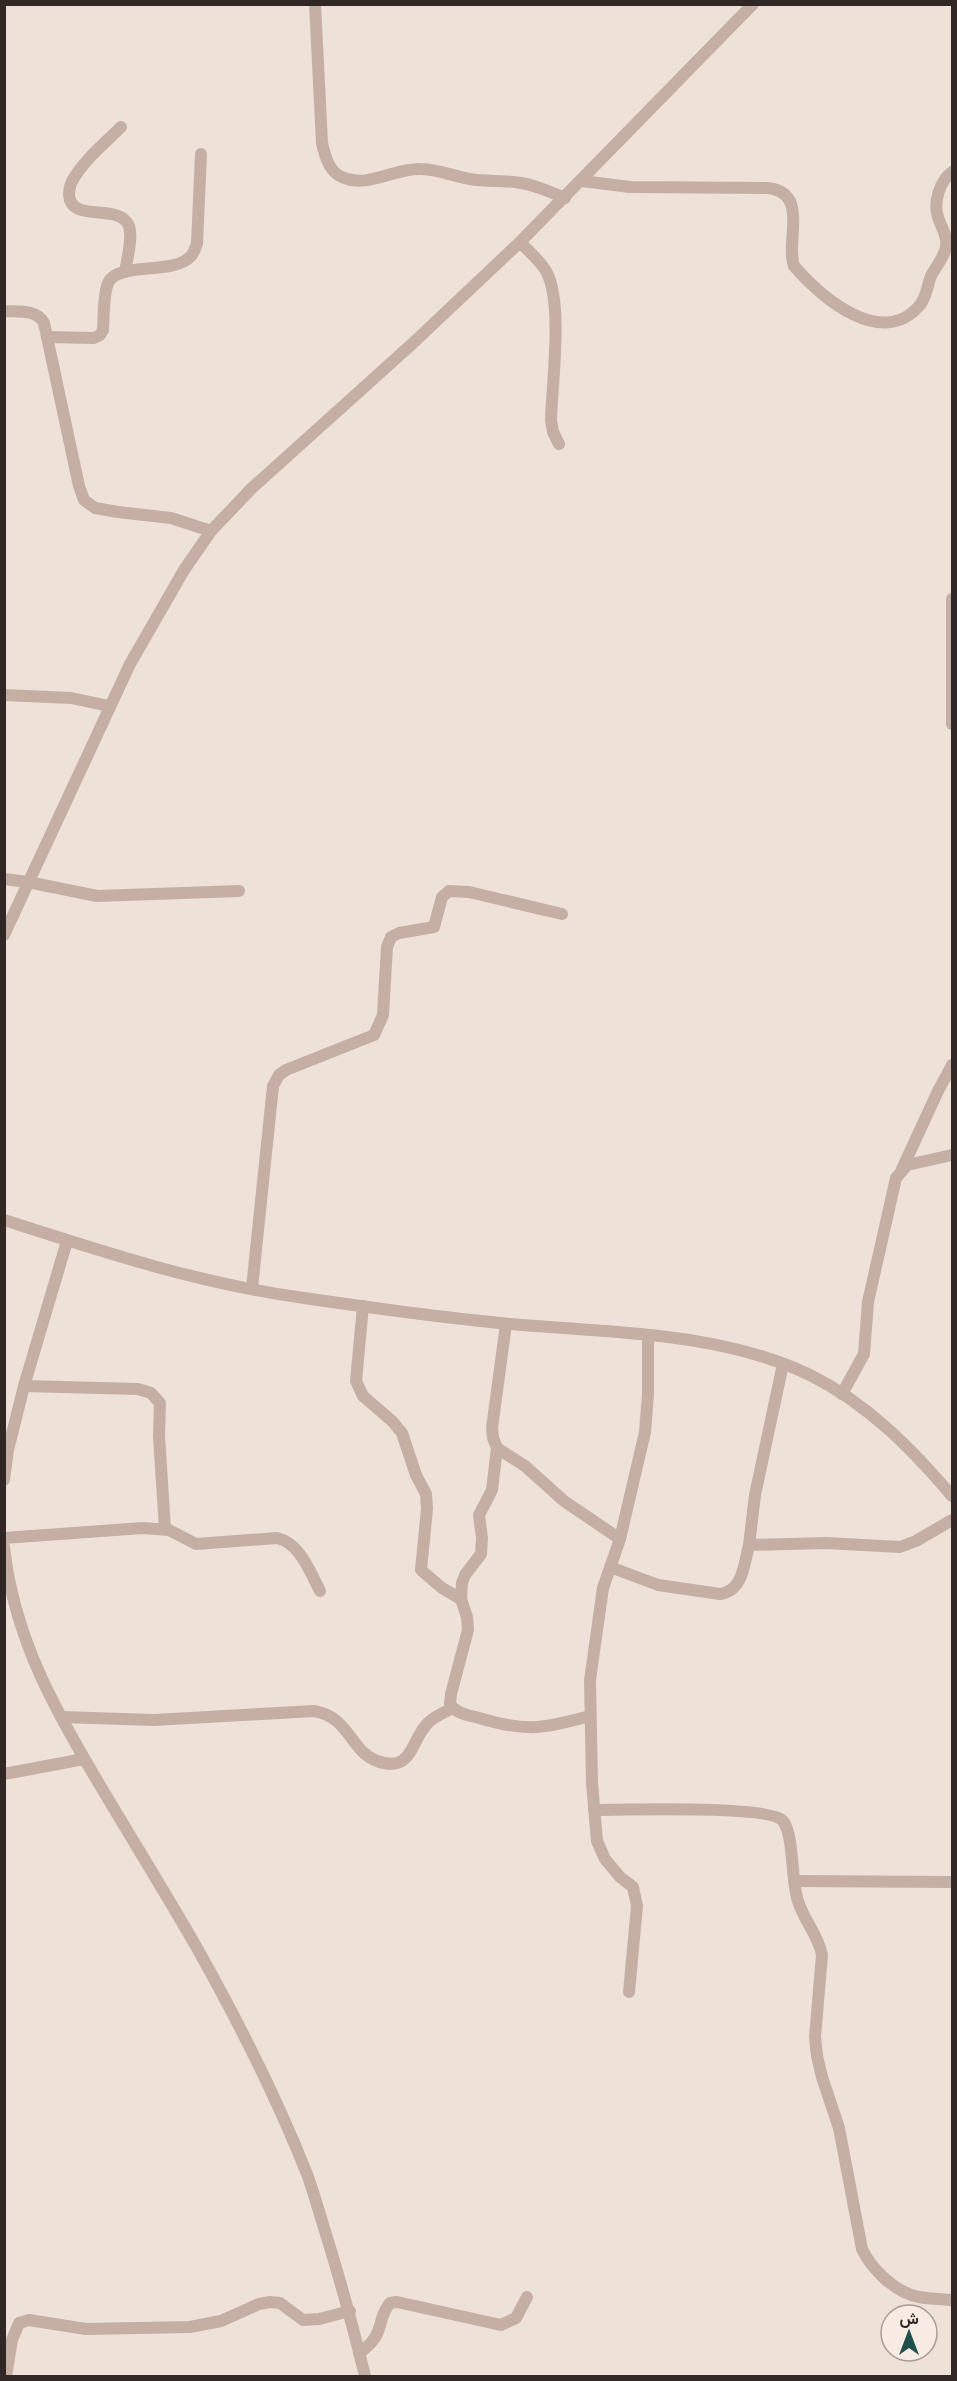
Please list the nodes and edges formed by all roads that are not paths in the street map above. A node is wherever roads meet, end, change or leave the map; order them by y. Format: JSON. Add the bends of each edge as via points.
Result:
{"nodes":[{"id":1,"x":315,"y":4,"type":"edge"},
{"id":2,"x":753,"y":4,"type":"edge"},
{"id":3,"x":121,"y":127,"type":"dead end"},
{"id":4,"x":201,"y":154,"type":"dead end"},
{"id":5,"x":952,"y":172,"type":"edge"},
{"id":6,"x":582,"y":181,"type":"junction"},
{"id":7,"x":565,"y":198,"type":"junction"},
{"id":8,"x":520,"y":242,"type":"junction"},
{"id":9,"x":125,"y":272,"type":"junction"},
{"id":10,"x":4,"y":311,"type":"edge"},
{"id":11,"x":48,"y":337,"type":"junction"},
{"id":12,"x":559,"y":444,"type":"dead end"},
{"id":13,"x":211,"y":531,"type":"junction"},
{"id":14,"x":952,"y":599,"type":"edge"},
{"id":15,"x":4,"y":695,"type":"edge"},
{"id":16,"x":109,"y":706,"type":"junction"},
{"id":17,"x":952,"y":724,"type":"edge"},
{"id":18,"x":4,"y":879,"type":"edge"},
{"id":19,"x":28,"y":882,"type":"junction"},
{"id":20,"x":239,"y":891,"type":"dead end"},
{"id":21,"x":562,"y":914,"type":"dead end"},
{"id":22,"x":4,"y":935,"type":"edge"},
{"id":23,"x":952,"y":1065,"type":"edge"},
{"id":24,"x":952,"y":1155,"type":"edge"},
{"id":25,"x":902,"y":1169,"type":"junction"},
{"id":26,"x":4,"y":1220,"type":"edge"},
{"id":27,"x":67,"y":1241,"type":"junction"},
{"id":28,"x":252,"y":1288,"type":"junction"},
{"id":29,"x":363,"y":1306,"type":"junction"},
{"id":30,"x":506,"y":1324,"type":"junction"},
{"id":31,"x":648,"y":1336,"type":"junction"},
{"id":32,"x":783,"y":1364,"type":"junction"},
{"id":33,"x":24,"y":1386,"type":"junction"},
{"id":34,"x":842,"y":1394,"type":"junction"},
{"id":35,"x":496,"y":1448,"type":"junction"},
{"id":36,"x":4,"y":1480,"type":"edge"},
{"id":37,"x":952,"y":1496,"type":"edge"},
{"id":38,"x":952,"y":1520,"type":"edge"},
{"id":39,"x":165,"y":1529,"type":"junction"},
{"id":40,"x":4,"y":1538,"type":"edge"},
{"id":41,"x":620,"y":1539,"type":"junction"},
{"id":42,"x":749,"y":1545,"type":"junction"},
{"id":43,"x":4,"y":1548,"type":"edge"},
{"id":44,"x":610,"y":1567,"type":"junction"},
{"id":45,"x":320,"y":1591,"type":"dead end"},
{"id":46,"x":461,"y":1599,"type":"junction"},
{"id":47,"x":453,"y":1708,"type":"junction"},
{"id":48,"x":590,"y":1716,"type":"junction"},
{"id":49,"x":60,"y":1717,"type":"junction"},
{"id":50,"x":84,"y":1759,"type":"junction"},
{"id":51,"x":4,"y":1774,"type":"edge"},
{"id":52,"x":594,"y":1810,"type":"junction"},
{"id":53,"x":794,"y":1881,"type":"junction"},
{"id":54,"x":952,"y":1882,"type":"edge"},
{"id":55,"x":629,"y":1992,"type":"dead end"},
{"id":56,"x":527,"y":2297,"type":"dead end"},
{"id":57,"x":952,"y":2301,"type":"edge"},
{"id":58,"x":350,"y":2311,"type":"junction"},
{"id":59,"x":359,"y":2353,"type":"junction"},
{"id":60,"x":6,"y":2376,"type":"edge"},
{"id":61,"x":365,"y":2376,"type":"edge"}],
"edges":[{"from":1,"to":7,"type":"street","via":[[321,136],[335,173],[345,179],[362,180],[408,170],[430,170],[470,179],[521,183]]},
{"from":2,"to":6,"type":"street"},
{"from":3,"to":9,"type":"street","via":[[72,180],[69,195],[78,209],[118,215],[126,221],[130,234]]},
{"from":4,"to":9,"type":"street","via":[[197,244],[191,256],[171,266]]},
{"from":5,"to":6,"type":"street","via":[[945,178],[937,201],[946,248],[924,299],[910,315],[886,324],[870,321],[829,300],[794,266],[792,208],[781,191],[630,188]]},
{"from":6,"to":7,"type":"street"},
{"from":7,"to":8,"type":"street"},
{"from":8,"to":12,"type":"street","via":[[543,267],[552,288],[551,420]]},
{"from":8,"to":13,"type":"street","via":[[252,488]]},
{"from":9,"to":11,"type":"street","via":[[109,282],[100,335]]},
{"from":10,"to":11,"type":"street","via":[[38,316]]},
{"from":11,"to":13,"type":"street","via":[[84,500],[104,510],[171,518]]},
{"from":13,"to":16,"type":"street","via":[[150,626]]},
{"from":14,"to":17,"type":"street"},
{"from":15,"to":16,"type":"street","via":[[72,698]]},
{"from":16,"to":19,"type":"street"},
{"from":18,"to":19,"type":"street"},
{"from":19,"to":20,"type":"street","via":[[97,896]]},
{"from":19,"to":22,"type":"street"},
{"from":21,"to":28,"type":"street","via":[[469,892],[449,891],[442,897],[434,927],[391,937],[383,1015],[374,1035],[286,1070],[273,1086]]},
{"from":23,"to":25,"type":"street"},
{"from":24,"to":25,"type":"street","via":[[914,1162]]},
{"from":25,"to":34,"type":"street","via":[[895,1182],[868,1302],[864,1354]]},
{"from":26,"to":27,"type":"street"},
{"from":27,"to":28,"type":"street","via":[[154,1267]]},
{"from":27,"to":33,"type":"street"},
{"from":28,"to":29,"type":"street"},
{"from":29,"to":30,"type":"street"},
{"from":29,"to":46,"type":"street","via":[[356,1370],[358,1389],[402,1433],[426,1494],[421,1570]]},
{"from":30,"to":31,"type":"street"},
{"from":30,"to":35,"type":"street","via":[[492,1428]]},
{"from":31,"to":32,"type":"street","via":[[711,1344]]},
{"from":31,"to":41,"type":"street","via":[[645,1432]]},
{"from":32,"to":34,"type":"street"},
{"from":32,"to":42,"type":"street","via":[[757,1483]]},
{"from":33,"to":36,"type":"street"},
{"from":33,"to":39,"type":"street","via":[[138,1389],[156,1396],[160,1403]]},
{"from":34,"to":37,"type":"street","via":[[902,1440]]},
{"from":35,"to":41,"type":"street"},
{"from":35,"to":46,"type":"street","via":[[492,1490],[479,1515],[481,1554],[465,1575]]},
{"from":38,"to":42,"type":"street","via":[[900,1547],[826,1543]]},
{"from":39,"to":40,"type":"street"},
{"from":39,"to":45,"type":"street","via":[[196,1544],[262,1537],[282,1539],[298,1552]]},
{"from":41,"to":44,"type":"street"},
{"from":42,"to":44,"type":"street","via":[[739,1582],[730,1592],[720,1594],[658,1585]]},
{"from":43,"to":49,"type":"street","via":[[21,1629]]},
{"from":44,"to":48,"type":"street","via":[[596,1628]]},
{"from":46,"to":47,"type":"street","via":[[468,1630],[451,1694]]},
{"from":47,"to":48,"type":"street","via":[[459,1713],[519,1728],[561,1724]]},
{"from":47,"to":49,"type":"street","via":[[429,1722],[399,1763],[372,1759],[337,1720],[314,1711],[154,1720]]},
{"from":48,"to":52,"type":"street"},
{"from":49,"to":50,"type":"street"},
{"from":50,"to":51,"type":"street"},
{"from":50,"to":58,"type":"street","via":[[197,1948],[252,2051],[308,2176]]},
{"from":52,"to":53,"type":"street","via":[[748,1811],[776,1815],[788,1832]]},
{"from":52,"to":55,"type":"street","via":[[597,1841],[605,1859],[636,1893]]},
{"from":53,"to":54,"type":"street"},
{"from":53,"to":57,"type":"street","via":[[801,1908],[820,1943],[817,2056],[839,2128],[862,2250],[868,2262],[892,2284],[916,2297]]},
{"from":56,"to":59,"type":"street","via":[[516,2318],[501,2325],[390,2303],[377,2337]]},
{"from":58,"to":59,"type":"street"},
{"from":58,"to":60,"type":"street","via":[[303,2320],[280,2303],[270,2302],[212,2324],[165,2329],[86,2329],[29,2320],[15,2330]]},
{"from":59,"to":61,"type":"street"}]}
